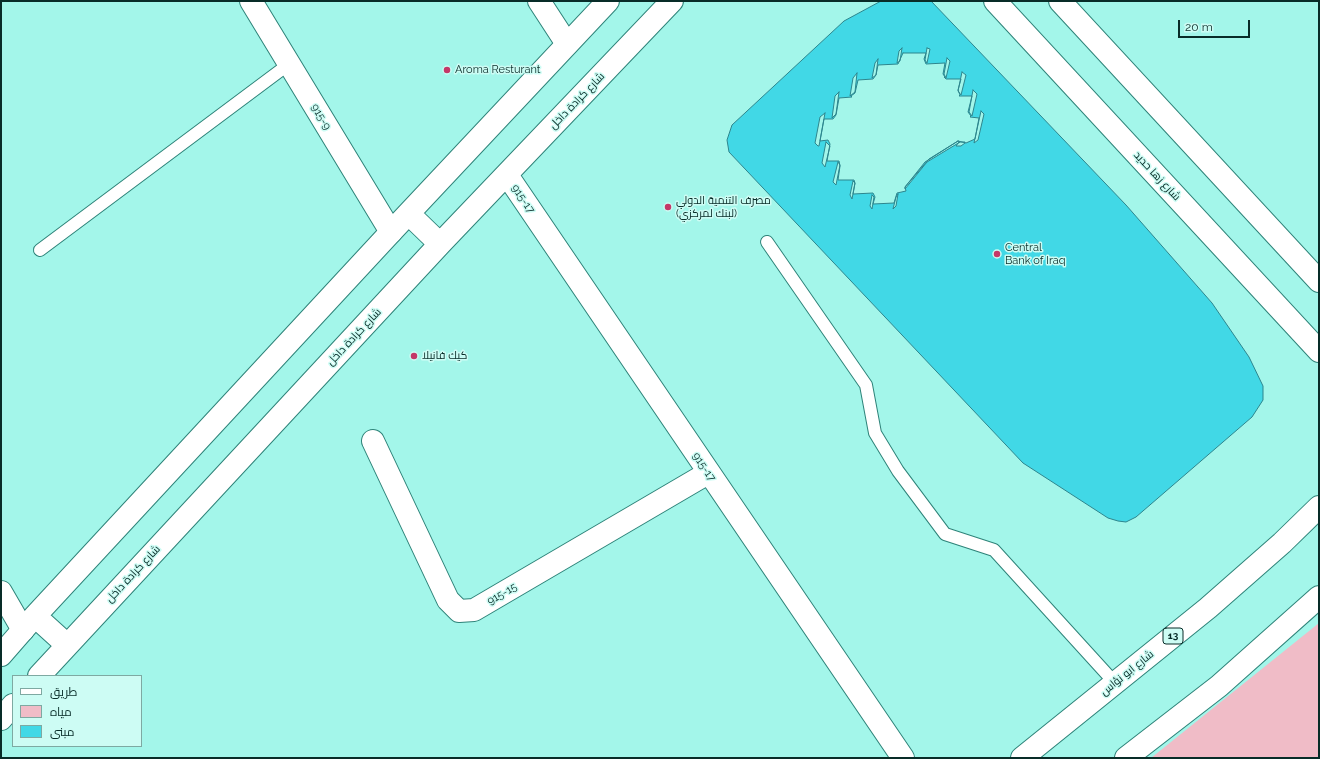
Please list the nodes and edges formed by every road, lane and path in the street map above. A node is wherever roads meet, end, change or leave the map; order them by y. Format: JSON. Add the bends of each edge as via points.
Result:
{"nodes":[{"id":1,"x":251,"y":1,"type":"edge"},
{"id":2,"x":539,"y":1,"type":"edge"},
{"id":3,"x":608,"y":1,"type":"edge"},
{"id":4,"x":672,"y":1,"type":"edge"},
{"id":5,"x":995,"y":1,"type":"edge"},
{"id":6,"x":1060,"y":1,"type":"edge"},
{"id":7,"x":567,"y":44,"type":"junction"},
{"id":8,"x":289,"y":64,"type":"junction"},
{"id":9,"x":507,"y":175,"type":"junction"},
{"id":10,"x":409,"y":214,"type":"junction"},
{"id":11,"x":391,"y":232,"type":"junction"},
{"id":12,"x":767,"y":242,"type":"dead end"},
{"id":13,"x":440,"y":244,"type":"junction"},
{"id":14,"x":40,"y":250,"type":"dead end"},
{"id":15,"x":1319,"y":280,"type":"edge"},
{"id":16,"x":1319,"y":351,"type":"edge"},
{"id":17,"x":373,"y":441,"type":"dead end"},
{"id":18,"x":708,"y":473,"type":"junction"},
{"id":19,"x":1319,"y":507,"type":"edge"},
{"id":20,"x":1,"y":592,"type":"edge"},
{"id":21,"x":1319,"y":597,"type":"edge"},
{"id":22,"x":29,"y":623,"type":"junction"},
{"id":23,"x":67,"y":646,"type":"junction"},
{"id":24,"x":1,"y":655,"type":"edge"},
{"id":25,"x":41,"y":675,"type":"edge"},
{"id":26,"x":1115,"y":683,"type":"junction"},
{"id":27,"x":12,"y":706,"type":"edge"},
{"id":28,"x":1,"y":718,"type":"edge"},
{"id":29,"x":903,"y":758,"type":"edge"},
{"id":30,"x":1022,"y":758,"type":"edge"},
{"id":31,"x":1126,"y":758,"type":"edge"}],
"edges":[{"from":1,"to":8,"type":"main road","name":"915-9"},
{"from":2,"to":7,"type":"main road"},
{"from":3,"to":7,"type":"main road"},
{"from":4,"to":9,"type":"main road","name":"شارع كرادة داخل"},
{"from":5,"to":16,"type":"main road","name":"شارع زها حديد"},
{"from":6,"to":15,"type":"main road"},
{"from":7,"to":10,"type":"main road"},
{"from":8,"to":11,"type":"main road","name":"915-9"},
{"from":8,"to":14,"type":"lane"},
{"from":9,"to":13,"type":"main road","name":"شارع كرادة داخل"},
{"from":9,"to":18,"type":"main road","name":"915-17"},
{"from":10,"to":11,"type":"main road"},
{"from":10,"to":13,"type":"main road"},
{"from":11,"to":22,"type":"main road"},
{"from":12,"to":26,"type":"lane","via":[[866,385],[875,433],[898,470],[945,534],[994,550]]},
{"from":13,"to":23,"type":"main road","name":"شارع كرادة داخل"},
{"from":17,"to":18,"type":"main road","name":"915-15","via":[[448,600],[459,611],[474,610]]},
{"from":18,"to":29,"type":"main road","name":"915-17"},
{"from":19,"to":26,"type":"main road","name":"شارع ابو نؤاس","number":"13","via":[[1208,608]]},
{"from":20,"to":22,"type":"main road"},
{"from":21,"to":31,"type":"main road","via":[[1219,686]]},
{"from":22,"to":23,"type":"main road"},
{"from":22,"to":24,"type":"main road"},
{"from":23,"to":25,"type":"main road","name":"شارع كرادة داخل"},
{"from":26,"to":30,"type":"main road","name":"شارع ابو نؤاس","number":"13"},
{"from":27,"to":28,"type":"main road"}]}
